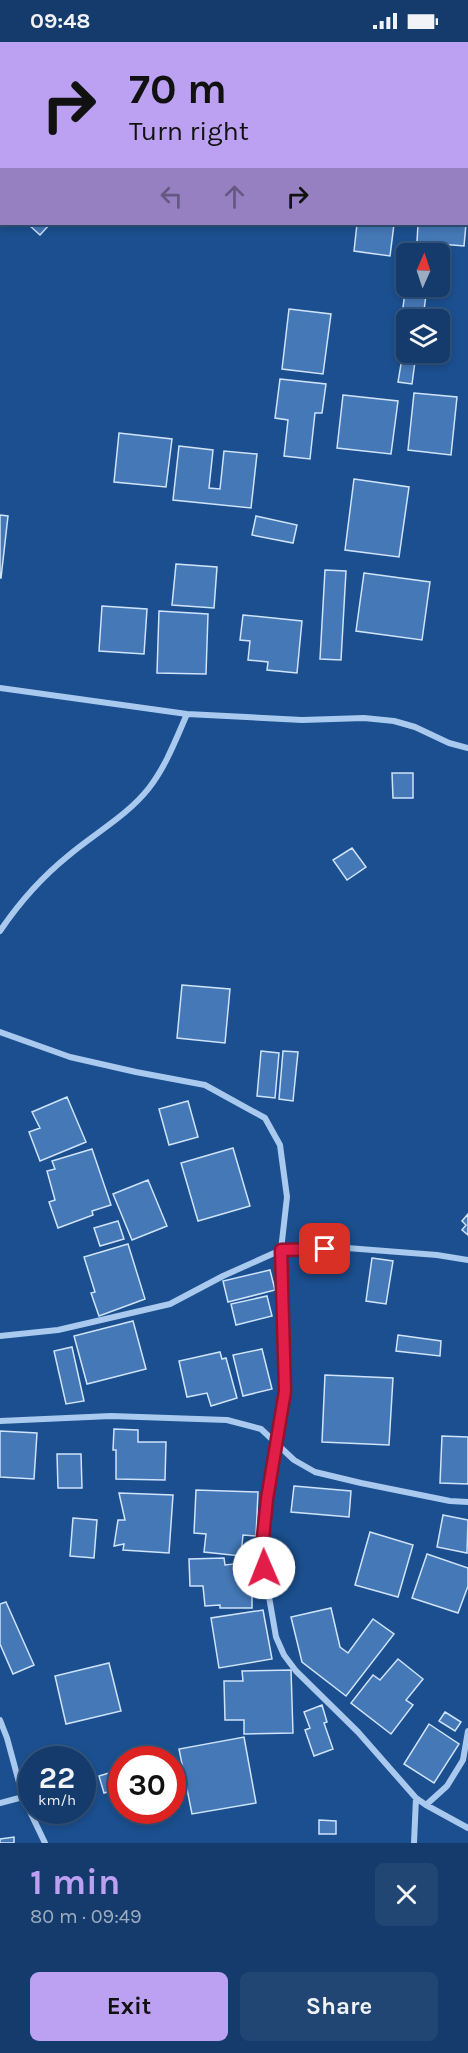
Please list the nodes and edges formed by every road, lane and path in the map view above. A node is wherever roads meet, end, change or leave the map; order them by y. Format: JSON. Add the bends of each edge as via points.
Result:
{"nodes":[{"id":1,"x":0,"y":688,"type":"edge"},
{"id":2,"x":187,"y":714,"type":"junction"},
{"id":3,"x":468,"y":748,"type":"edge"},
{"id":4,"x":0,"y":931,"type":"edge"},
{"id":5,"x":0,"y":1032,"type":"edge"},
{"id":6,"x":281,"y":1250,"type":"junction"},
{"id":7,"x":468,"y":1260,"type":"edge"},
{"id":8,"x":0,"y":1336,"type":"edge"},
{"id":9,"x":0,"y":1421,"type":"edge"},
{"id":10,"x":277,"y":1444,"type":"junction"},
{"id":11,"x":468,"y":1502,"type":"edge"},
{"id":12,"x":0,"y":1720,"type":"edge"},
{"id":13,"x":468,"y":1731,"type":"edge"},
{"id":14,"x":18,"y":1779,"type":"edge"},
{"id":15,"x":18,"y":1798,"type":"edge"},
{"id":16,"x":416,"y":1798,"type":"junction"},
{"id":17,"x":0,"y":1803,"type":"edge"},
{"id":18,"x":426,"y":1805,"type":"junction"},
{"id":19,"x":36,"y":1824,"type":"edge"},
{"id":20,"x":468,"y":1828,"type":"edge"},
{"id":21,"x":45,"y":1843,"type":"edge"},
{"id":22,"x":414,"y":1843,"type":"edge"}],
"edges":[{"from":1,"to":2,"type":"street"},
{"from":2,"to":3,"type":"street","via":[[394,721]]},
{"from":2,"to":4,"type":"street","via":[[148,790],[106,828],[68,855]]},
{"from":5,"to":6,"type":"street","via":[[70,1057],[206,1084],[265,1118],[280,1145],[287,1197]]},
{"from":6,"to":7,"type":"street","via":[[346,1248]]},
{"from":6,"to":8,"type":"street","via":[[170,1304],[58,1330]]},
{"from":6,"to":10,"type":"street","via":[[285,1391]]},
{"from":9,"to":10,"type":"street","via":[[111,1416],[227,1420],[261,1429]]},
{"from":10,"to":11,"type":"street","via":[[315,1472]]},
{"from":10,"to":16,"type":"street","via":[[263,1538],[276,1637],[296,1671],[358,1732]]},
{"from":12,"to":14,"type":"street"},
{"from":13,"to":18,"type":"street","via":[[463,1760],[447,1786]]},
{"from":15,"to":17,"type":"street"},
{"from":16,"to":18,"type":"street"},
{"from":16,"to":22,"type":"street"},
{"from":18,"to":20,"type":"street"},
{"from":19,"to":21,"type":"street"}]}
